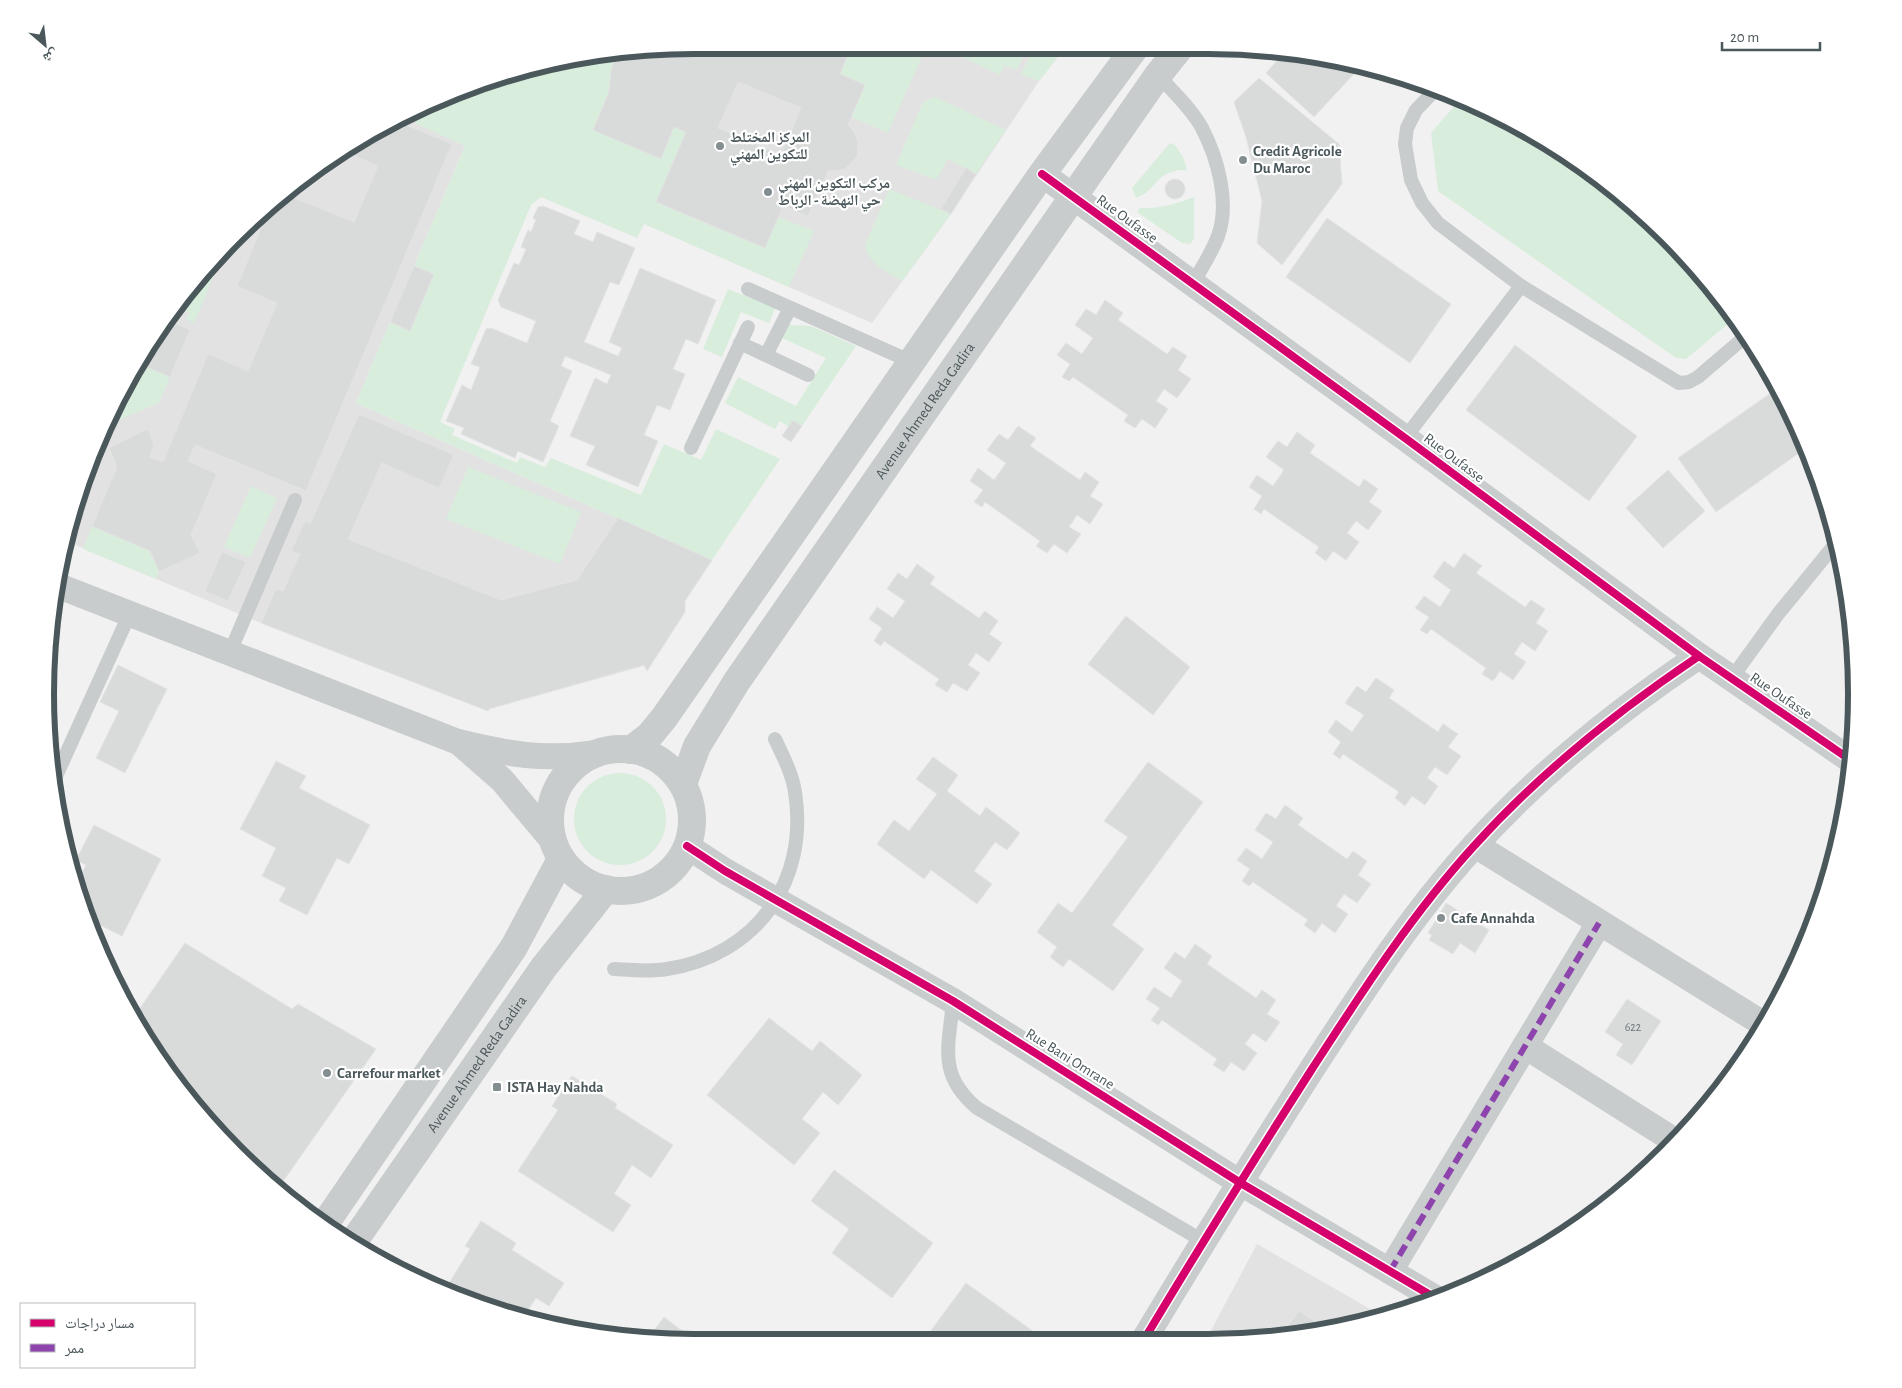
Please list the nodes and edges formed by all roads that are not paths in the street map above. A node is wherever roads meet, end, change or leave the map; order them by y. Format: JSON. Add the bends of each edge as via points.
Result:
{"nodes":[{"id":1,"x":1130,"y":54,"type":"edge"},
{"id":2,"x":1175,"y":54,"type":"edge"},
{"id":3,"x":1158,"y":75,"type":"junction"},
{"id":4,"x":1431,"y":94,"type":"edge"},
{"id":5,"x":1042,"y":174,"type":"junction"},
{"id":6,"x":1073,"y":197,"type":"junction"},
{"id":7,"x":1193,"y":284,"type":"junction"},
{"id":8,"x":1521,"y":286,"type":"junction"},
{"id":9,"x":748,"y":289,"type":"dead end"},
{"id":10,"x":790,"y":308,"type":"junction"},
{"id":11,"x":748,"y":327,"type":"dead end"},
{"id":12,"x":1741,"y":340,"type":"edge"},
{"id":13,"x":740,"y":343,"type":"junction"},
{"id":14,"x":766,"y":355,"type":"junction"},
{"id":15,"x":912,"y":362,"type":"junction"},
{"id":16,"x":808,"y":375,"type":"dead end"},
{"id":17,"x":1406,"y":438,"type":"junction"},
{"id":18,"x":691,"y":448,"type":"dead end"},
{"id":19,"x":295,"y":500,"type":"dead end"},
{"id":20,"x":1831,"y":550,"type":"edge"},
{"id":21,"x":63,"y":587,"type":"edge"},
{"id":22,"x":130,"y":613,"type":"junction"},
{"id":23,"x":230,"y":652,"type":"junction"},
{"id":24,"x":1699,"y":656,"type":"junction"},
{"id":25,"x":1731,"y":679,"type":"junction"},
{"id":26,"x":775,"y":739,"type":"dead end"},
{"id":27,"x":458,"y":742,"type":"junction"},
{"id":28,"x":632,"y":750,"type":"junction"},
{"id":29,"x":595,"y":753,"type":"junction"},
{"id":30,"x":1845,"y":756,"type":"edge"},
{"id":31,"x":58,"y":771,"type":"edge"},
{"id":32,"x":683,"y":784,"type":"junction"},
{"id":33,"x":1475,"y":845,"type":"junction"},
{"id":34,"x":687,"y":846,"type":"junction"},
{"id":35,"x":557,"y":850,"type":"junction"},
{"id":36,"x":606,"y":889,"type":"junction"},
{"id":37,"x":777,"y":901,"type":"junction"},
{"id":38,"x":1599,"y":923,"type":"junction"},
{"id":39,"x":614,"y":969,"type":"dead end"},
{"id":40,"x":953,"y":1001,"type":"junction"},
{"id":41,"x":1758,"y":1020,"type":"edge"},
{"id":42,"x":1524,"y":1046,"type":"junction"},
{"id":43,"x":1670,"y":1138,"type":"edge"},
{"id":44,"x":1239,"y":1182,"type":"junction"},
{"id":45,"x":328,"y":1219,"type":"edge"},
{"id":46,"x":357,"y":1237,"type":"edge"},
{"id":47,"x":1203,"y":1241,"type":"junction"},
{"id":48,"x":1390,"y":1271,"type":"junction"},
{"id":49,"x":1429,"y":1295,"type":"edge"},
{"id":50,"x":1147,"y":1334,"type":"edge"}],
"edges":[{"from":1,"to":5,"type":"main road"},
{"from":2,"to":3,"type":"main road","name":"Avenue Ahmed Reda Gadira"},
{"from":3,"to":6,"type":"main road","name":"Avenue Ahmed Reda Gadira"},
{"from":3,"to":7,"type":"lane","via":[[1202,128],[1214,156],[1221,185],[1222,213],[1218,236]]},
{"from":4,"to":8,"type":"lane","via":[[1416,110],[1407,128],[1404,144],[1411,180],[1422,203],[1438,223]]},
{"from":5,"to":6,"type":"street","name":"Rue Oufasse"},
{"from":5,"to":15,"type":"main road"},
{"from":6,"to":7,"type":"street","name":"Rue Oufasse"},
{"from":6,"to":32,"type":"main road","name":"Avenue Ahmed Reda Gadira","via":[[737,682],[697,746]]},
{"from":7,"to":17,"type":"street","name":"Rue Oufasse"},
{"from":8,"to":12,"type":"lane","via":[[1679,383],[1698,377]]},
{"from":8,"to":17,"type":"lane"},
{"from":9,"to":10,"type":"lane"},
{"from":10,"to":14,"type":"lane"},
{"from":10,"to":15,"type":"lane"},
{"from":11,"to":13,"type":"lane"},
{"from":13,"to":14,"type":"lane"},
{"from":13,"to":18,"type":"lane"},
{"from":14,"to":16,"type":"lane"},
{"from":15,"to":28,"type":"main road","via":[[664,718]]},
{"from":17,"to":24,"type":"street","name":"Rue Oufasse"},
{"from":19,"to":23,"type":"lane"},
{"from":20,"to":25,"type":"lane","via":[[1778,614]]},
{"from":21,"to":22,"type":"street"},
{"from":22,"to":23,"type":"street"},
{"from":22,"to":31,"type":"lane"},
{"from":23,"to":27,"type":"street"},
{"from":24,"to":25,"type":"street","name":"Rue Oufasse"},
{"from":24,"to":33,"type":"street","via":[[1647,690],[1592,733],[1536,783]]},
{"from":25,"to":30,"type":"street","name":"Rue Oufasse"},
{"from":26,"to":37,"type":"lane","via":[[795,792],[797,820],[796,848],[789,875]]},
{"from":27,"to":29,"type":"street","via":[[515,755],[567,757]]},
{"from":27,"to":35,"type":"street","via":[[502,780]]},
{"from":28,"to":29,"type":"main road","via":[[615,748]]},
{"from":28,"to":32,"type":"main road","via":[[652,756],[670,767]]},
{"from":29,"to":35,"type":"main road","via":[[572,767],[557,789],[550,815]]},
{"from":32,"to":34,"type":"main road","via":[[692,818]]},
{"from":33,"to":38,"type":"street"},
{"from":33,"to":44,"type":"street","via":[[1402,934]]},
{"from":34,"to":36,"type":"main road","via":[[663,877],[626,891]]},
{"from":34,"to":37,"type":"street","name":"Rue Bani Omrane"},
{"from":35,"to":36,"type":"main road","via":[[573,874]]},
{"from":35,"to":45,"type":"main road","via":[[514,948]]},
{"from":36,"to":46,"type":"main road","name":"Avenue Ahmed Reda Gadira","via":[[544,967]]},
{"from":37,"to":39,"type":"lane","via":[[740,939],[693,964],[640,971]]},
{"from":37,"to":40,"type":"street","name":"Rue Bani Omrane"},
{"from":38,"to":41,"type":"street"},
{"from":38,"to":42,"type":"street"},
{"from":40,"to":44,"type":"street","name":"Rue Bani Omrane"},
{"from":40,"to":47,"type":"lane","via":[[948,1064],[953,1081],[963,1096],[984,1112]]},
{"from":42,"to":43,"type":"street"},
{"from":42,"to":48,"type":"street"},
{"from":44,"to":47,"type":"street"},
{"from":44,"to":48,"type":"street","name":"Rue Bani Omrane"},
{"from":47,"to":50,"type":"street"},
{"from":48,"to":49,"type":"street","name":"Rue Bani Omrane"}]}
